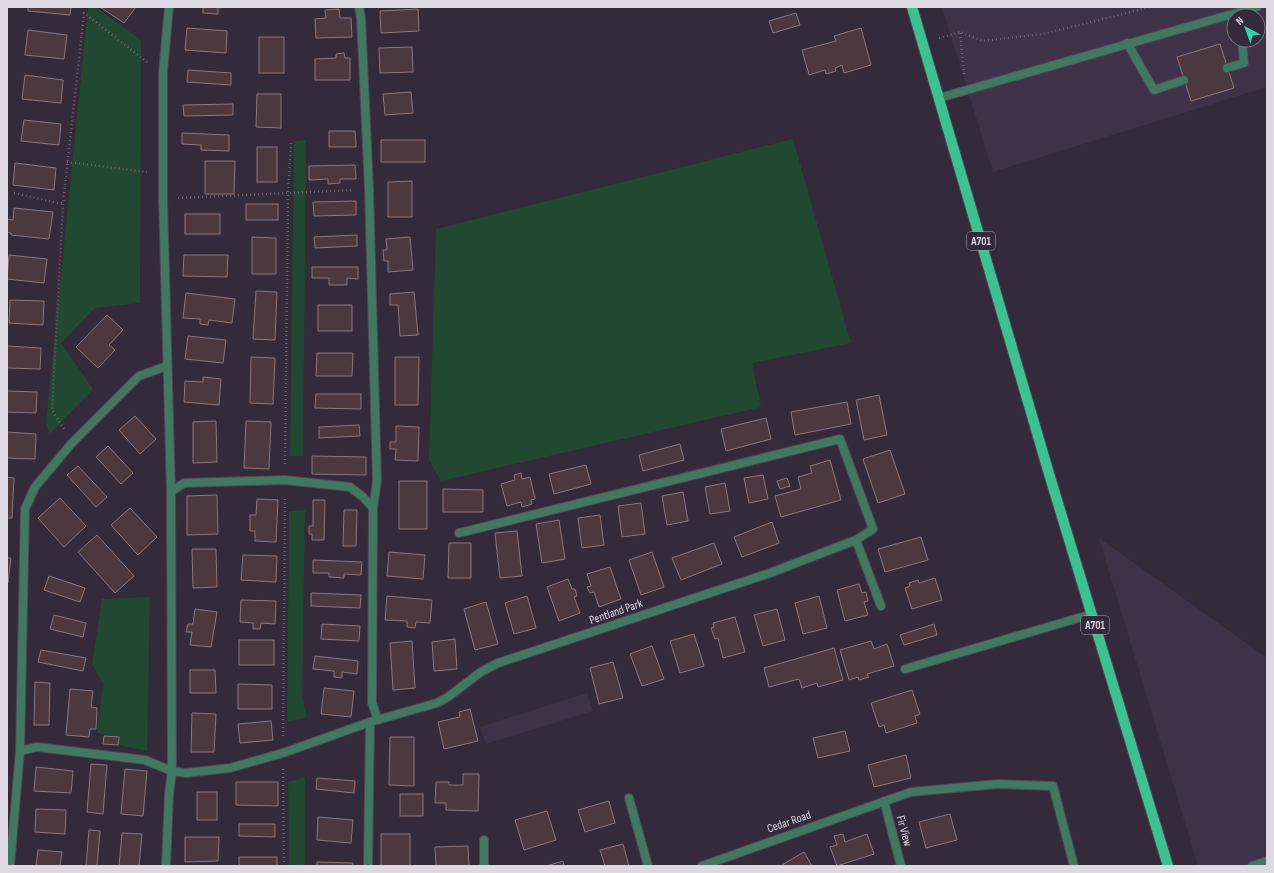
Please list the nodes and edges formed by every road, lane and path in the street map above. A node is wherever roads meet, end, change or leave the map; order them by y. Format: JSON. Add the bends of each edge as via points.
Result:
{"nodes":[{"id":1,"x":169,"y":7,"type":"edge"},
{"id":2,"x":359,"y":7,"type":"edge"},
{"id":3,"x":912,"y":7,"type":"edge"},
{"id":4,"x":1151,"y":7,"type":"edge"},
{"id":5,"x":1226,"y":17,"type":"edge"},
{"id":6,"x":960,"y":32,"type":"junction"},
{"id":7,"x":922,"y":43,"type":"junction"},
{"id":8,"x":1127,"y":44,"type":"junction"},
{"id":9,"x":1243,"y":48,"type":"edge"},
{"id":10,"x":145,"y":60,"type":"dead end"},
{"id":11,"x":1227,"y":68,"type":"dead end"},
{"id":12,"x":1184,"y":80,"type":"dead end"},
{"id":13,"x":966,"y":90,"type":"junction"},
{"id":14,"x":939,"y":98,"type":"junction"},
{"id":15,"x":292,"y":143,"type":"dead end"},
{"id":16,"x":67,"y":162,"type":"junction"},
{"id":17,"x":147,"y":172,"type":"dead end"},
{"id":18,"x":369,"y":189,"type":"junction"},
{"id":19,"x":14,"y":193,"type":"dead end"},
{"id":20,"x":288,"y":194,"type":"junction"},
{"id":21,"x":163,"y":199,"type":"junction"},
{"id":22,"x":63,"y":204,"type":"junction"},
{"id":23,"x":167,"y":366,"type":"junction"},
{"id":24,"x":72,"y":443,"type":"junction"},
{"id":25,"x":285,"y":480,"type":"junction"},
{"id":26,"x":170,"y":492,"type":"junction"},
{"id":27,"x":373,"y":508,"type":"junction"},
{"id":28,"x":459,"y":533,"type":"dead end"},
{"id":29,"x":856,"y":540,"type":"junction"},
{"id":30,"x":881,"y":606,"type":"dead end"},
{"id":31,"x":1092,"y":614,"type":"junction"},
{"id":32,"x":905,"y":669,"type":"dead end"},
{"id":33,"x":374,"y":721,"type":"junction"},
{"id":34,"x":20,"y":751,"type":"junction"},
{"id":35,"x":283,"y":754,"type":"junction"},
{"id":36,"x":172,"y":771,"type":"junction"},
{"id":37,"x":629,"y":798,"type":"dead end"},
{"id":38,"x":884,"y":801,"type":"junction"},
{"id":39,"x":484,"y":840,"type":"dead end"},
{"id":40,"x":1267,"y":861,"type":"edge"},
{"id":41,"x":10,"y":866,"type":"edge"},
{"id":42,"x":166,"y":866,"type":"edge"},
{"id":43,"x":284,"y":866,"type":"edge"},
{"id":44,"x":368,"y":866,"type":"edge"},
{"id":45,"x":484,"y":866,"type":"edge"},
{"id":46,"x":648,"y":866,"type":"edge"},
{"id":47,"x":702,"y":866,"type":"edge"},
{"id":48,"x":901,"y":866,"type":"edge"},
{"id":49,"x":1074,"y":866,"type":"edge"},
{"id":50,"x":1168,"y":866,"type":"edge"},
{"id":51,"x":1252,"y":866,"type":"edge"}],
"edges":[{"from":1,"to":21,"type":"lane","via":[[163,72]]},
{"from":2,"to":18,"type":"lane","via":[[362,18]]},
{"from":3,"to":7,"type":"main road","number":"A701"},
{"from":4,"to":6,"type":"path","via":[[1044,34],[983,41]]},
{"from":5,"to":8,"type":"lane"},
{"from":6,"to":7,"type":"path"},
{"from":6,"to":13,"type":"path"},
{"from":7,"to":14,"type":"main road","number":"A701"},
{"from":8,"to":12,"type":"lane","via":[[1154,90]]},
{"from":8,"to":13,"type":"lane"},
{"from":9,"to":11,"type":"lane","via":[[1244,63]]},
{"from":10,"to":16,"type":"path","via":[[84,13]]},
{"from":13,"to":14,"type":"lane"},
{"from":14,"to":31,"type":"main road","number":"A701"},
{"from":15,"to":20,"type":"path"},
{"from":16,"to":17,"type":"path"},
{"from":16,"to":22,"type":"path"},
{"from":18,"to":20,"type":"path"},
{"from":18,"to":27,"type":"lane","via":[[377,482]]},
{"from":19,"to":22,"type":"path"},
{"from":20,"to":21,"type":"path"},
{"from":20,"to":25,"type":"path"},
{"from":21,"to":23,"type":"lane"},
{"from":22,"to":24,"type":"path","via":[[52,410]]},
{"from":23,"to":24,"type":"lane","via":[[139,376]]},
{"from":23,"to":26,"type":"lane"},
{"from":24,"to":34,"type":"lane","via":[[35,487],[25,509]]},
{"from":25,"to":26,"type":"lane","via":[[184,483]]},
{"from":25,"to":27,"type":"lane","via":[[350,487]]},
{"from":25,"to":35,"type":"path"},
{"from":26,"to":36,"type":"lane"},
{"from":27,"to":33,"type":"lane"},
{"from":28,"to":29,"type":"lane","name":"Pentland Park","via":[[840,439],[873,529]]},
{"from":29,"to":30,"type":"lane"},
{"from":29,"to":33,"type":"lane","name":"Pentland Park","via":[[770,573],[498,664],[481,672],[437,703]]},
{"from":31,"to":32,"type":"lane"},
{"from":31,"to":50,"type":"main road","number":"A701"},
{"from":33,"to":35,"type":"lane","name":"Pentland Park"},
{"from":33,"to":44,"type":"lane"},
{"from":34,"to":36,"type":"lane","name":"Pentland Park","via":[[37,747],[145,760]]},
{"from":34,"to":41,"type":"lane"},
{"from":35,"to":36,"type":"lane","name":"Pentland Park","via":[[230,768],[186,773]]},
{"from":35,"to":43,"type":"path"},
{"from":36,"to":42,"type":"lane","via":[[168,794]]},
{"from":37,"to":46,"type":"lane"},
{"from":38,"to":47,"type":"lane","name":"Cedar Road"},
{"from":38,"to":48,"type":"lane","name":"Fir View"},
{"from":38,"to":49,"type":"lane","name":"Cedar Road","via":[[911,792],[998,784],[1053,786]]},
{"from":39,"to":45,"type":"lane"},
{"from":40,"to":51,"type":"lane"}]}
